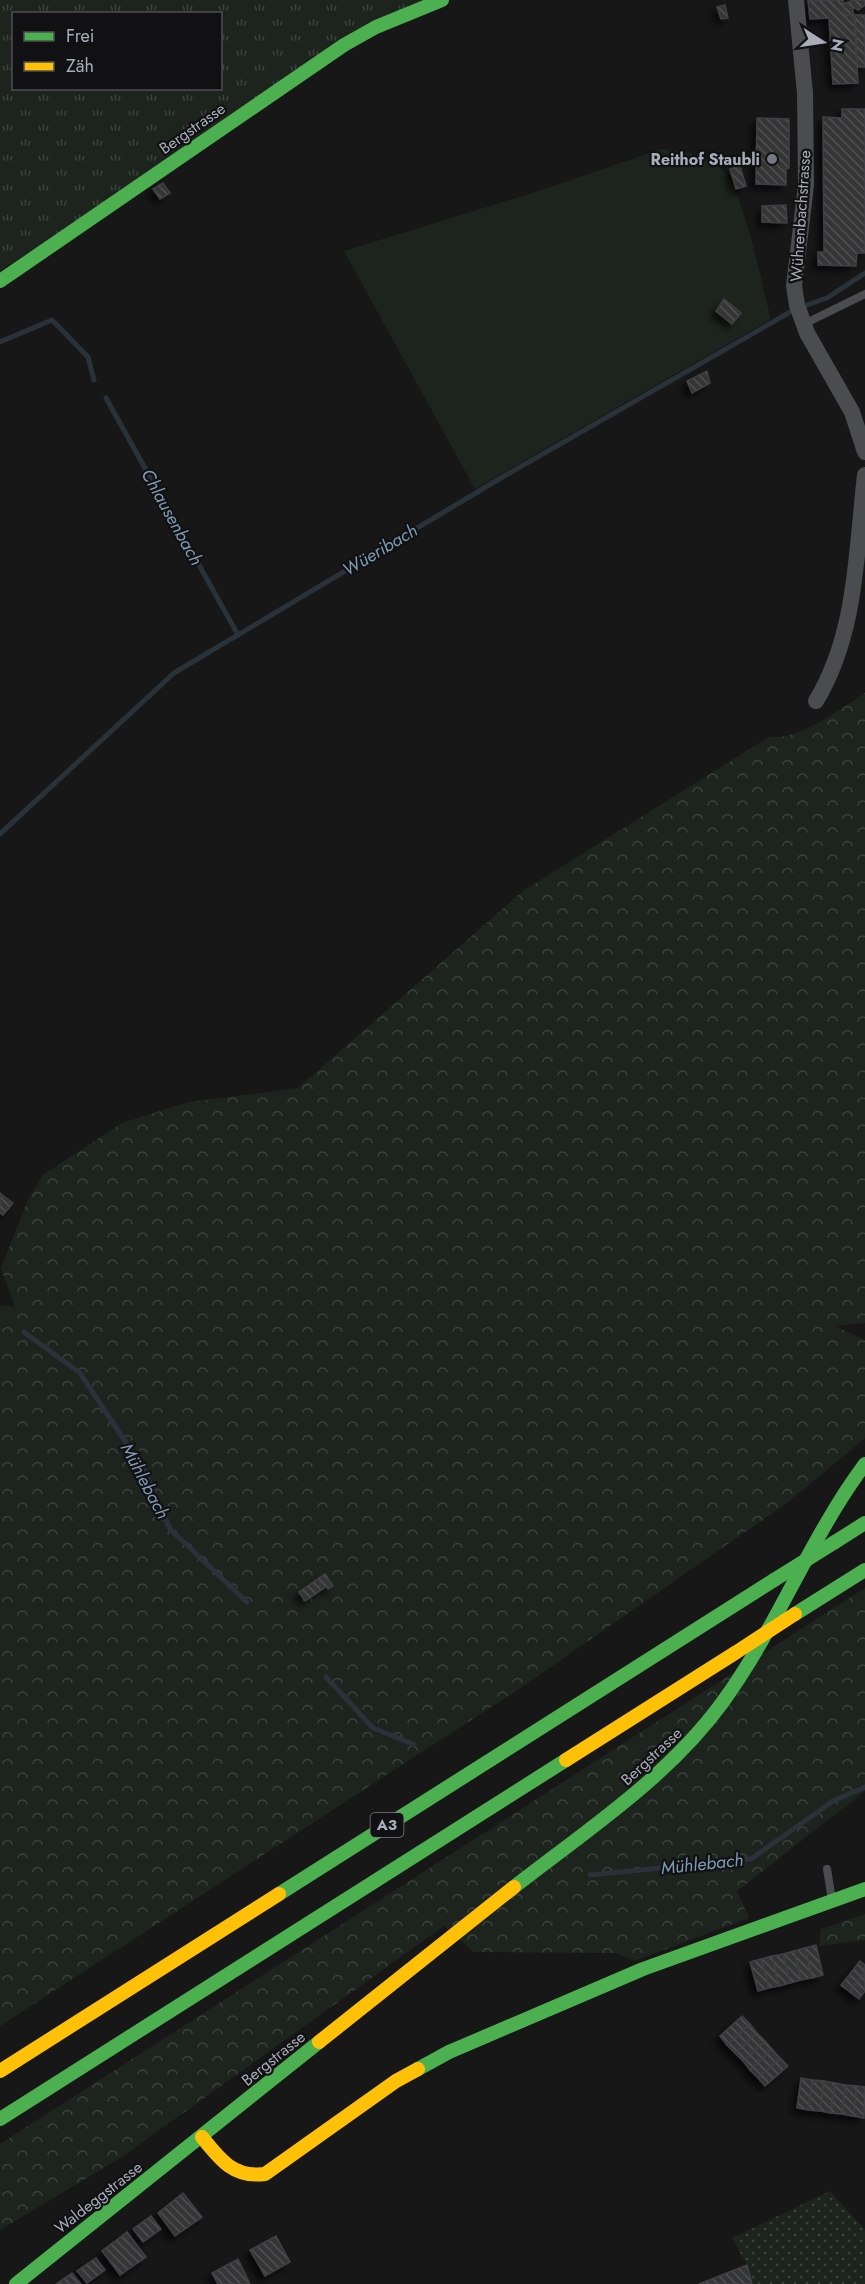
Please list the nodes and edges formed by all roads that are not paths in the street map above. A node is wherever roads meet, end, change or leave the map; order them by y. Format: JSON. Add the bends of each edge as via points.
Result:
{"nodes":[{"id":1,"x":442,"y":0,"type":"edge"},
{"id":2,"x":796,"y":0,"type":"edge"},
{"id":3,"x":0,"y":281,"type":"edge"},
{"id":4,"x":865,"y":294,"type":"edge"},
{"id":5,"x":804,"y":324,"type":"junction"},
{"id":6,"x":865,"y":452,"type":"edge"},
{"id":7,"x":865,"y":475,"type":"edge"},
{"id":8,"x":816,"y":701,"type":"dead end"},
{"id":9,"x":865,"y":1464,"type":"edge"},
{"id":10,"x":865,"y":1523,"type":"edge"},
{"id":11,"x":865,"y":1570,"type":"edge"},
{"id":12,"x":827,"y":1869,"type":"dead end"},
{"id":13,"x":865,"y":1889,"type":"edge"},
{"id":14,"x":832,"y":1900,"type":"junction"},
{"id":15,"x":0,"y":2071,"type":"edge"},
{"id":16,"x":0,"y":2119,"type":"edge"},
{"id":17,"x":202,"y":2137,"type":"junction"},
{"id":18,"x":16,"y":2284,"type":"edge"}],
"edges":[{"from":1,"to":3,"type":"main road","name":"Bergstrasse","via":[[376,27],[335,50]]},
{"from":2,"to":5,"type":"street","name":"Wührenbachstrasse","via":[[805,93],[806,185],[794,286]]},
{"from":4,"to":5,"type":"lane"},
{"from":5,"to":6,"type":"street","name":"Wührenbachstrasse","via":[[852,412]]},
{"from":7,"to":8,"type":"street","via":[[849,618],[838,657]]},
{"from":9,"to":17,"type":"main road","name":"Bergstrasse","via":[[824,1524],[725,1700],[685,1749],[626,1801]]},
{"from":10,"to":15,"type":"main road","number":"A3","bridge":true},
{"from":11,"to":16,"type":"main road","number":"A3","bridge":true},
{"from":12,"to":14,"type":"lane"},
{"from":13,"to":14,"type":"main road"},
{"from":14,"to":17,"type":"main road","via":[[643,1969],[449,2052],[396,2080],[265,2174],[237,2174],[226,2167]]},
{"from":17,"to":18,"type":"main road","name":"Waldeggstrasse"}]}
